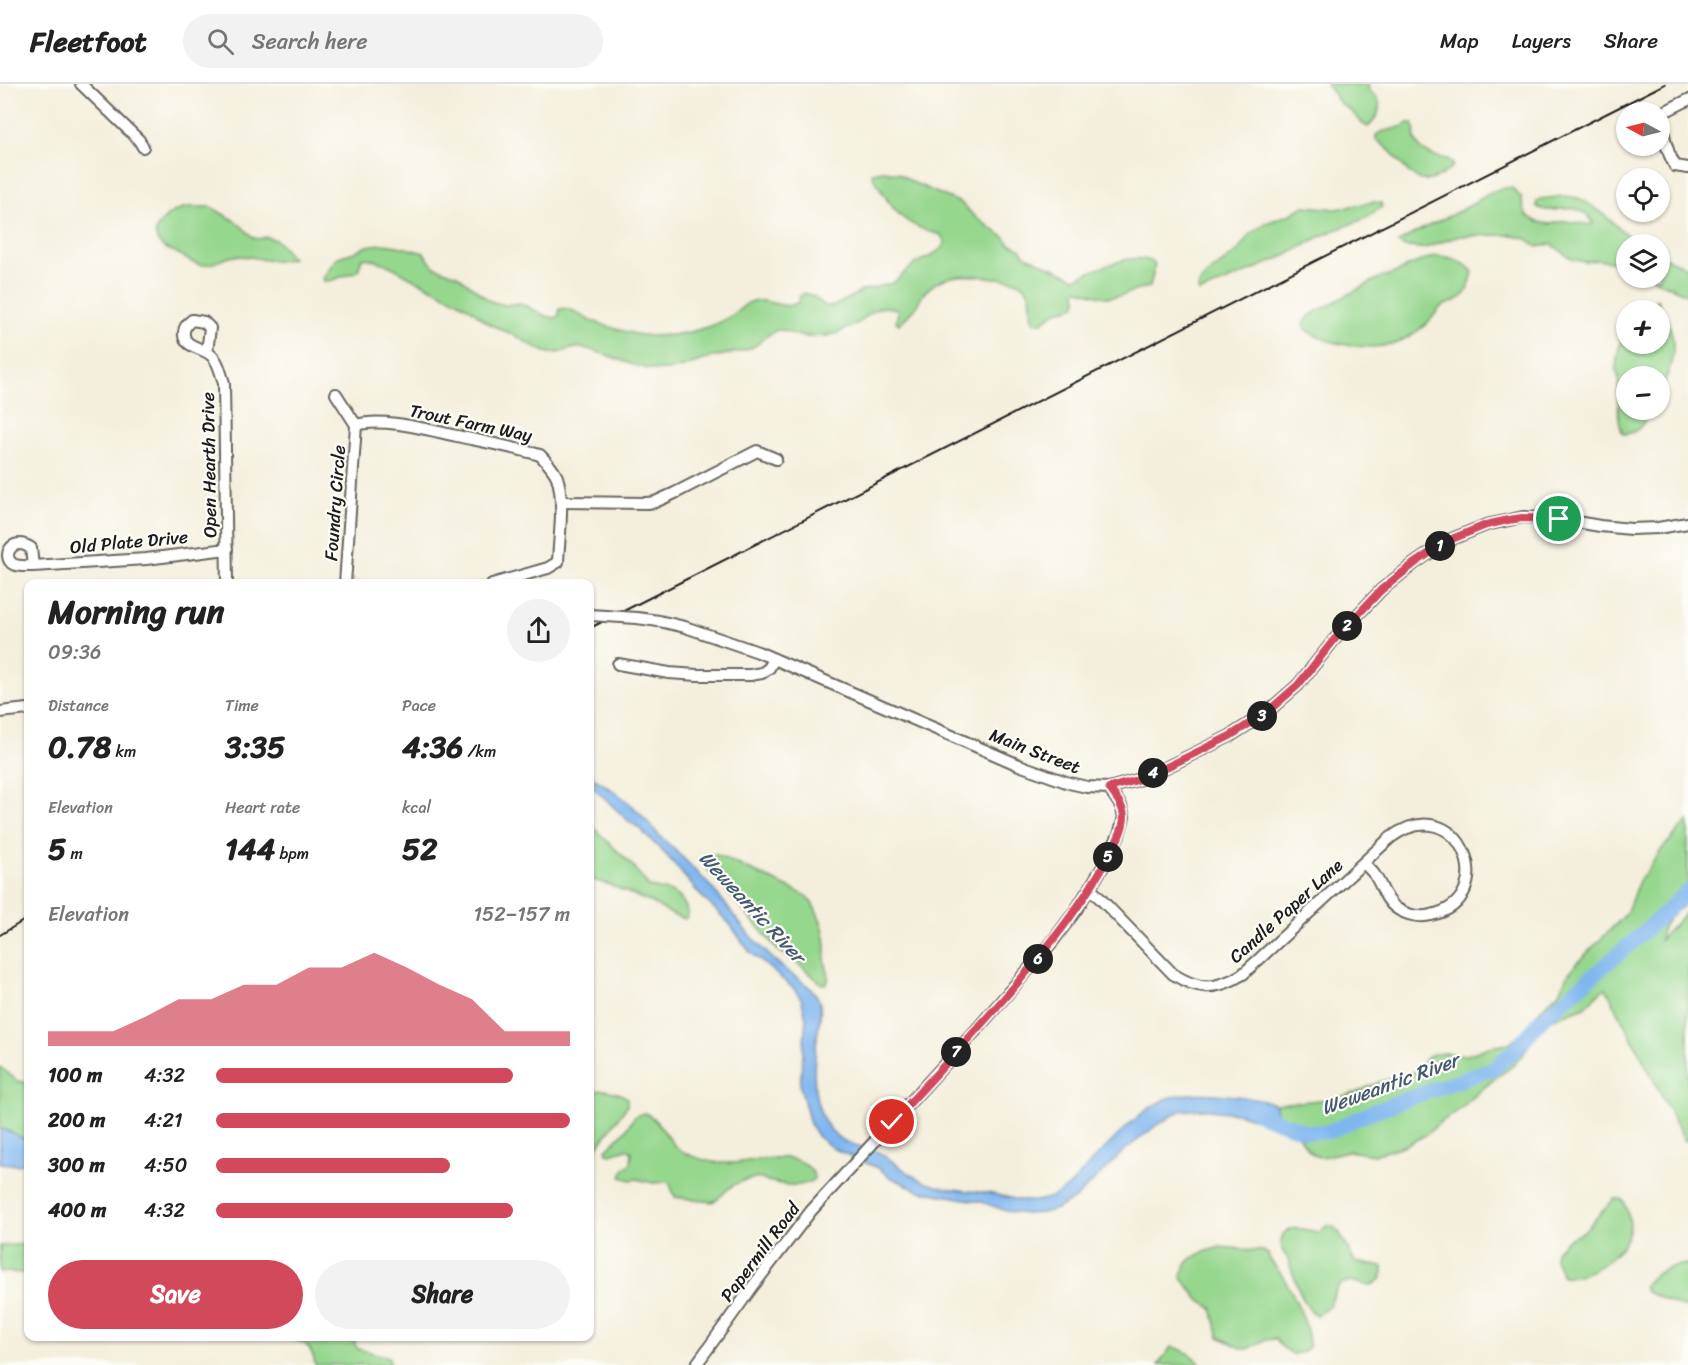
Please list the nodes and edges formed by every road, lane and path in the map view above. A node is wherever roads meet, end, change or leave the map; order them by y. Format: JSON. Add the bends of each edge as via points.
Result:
{"nodes":[{"id":1,"x":81,"y":84,"type":"edge"},
{"id":2,"x":1688,"y":100,"type":"edge"},
{"id":3,"x":143,"y":147,"type":"dead end"},
{"id":4,"x":1688,"y":168,"type":"edge"},
{"id":5,"x":207,"y":352,"type":"dead end"},
{"id":6,"x":336,"y":394,"type":"dead end"},
{"id":7,"x":356,"y":425,"type":"junction"},
{"id":8,"x":776,"y":459,"type":"dead end"},
{"id":9,"x":561,"y":502,"type":"junction"},
{"id":10,"x":1688,"y":523,"type":"edge"},
{"id":11,"x":227,"y":549,"type":"junction"},
{"id":12,"x":33,"y":566,"type":"dead end"},
{"id":13,"x":227,"y":579,"type":"edge"},
{"id":14,"x":345,"y":579,"type":"edge"},
{"id":15,"x":510,"y":579,"type":"edge"},
{"id":16,"x":594,"y":615,"type":"edge"},
{"id":17,"x":774,"y":659,"type":"junction"},
{"id":18,"x":618,"y":663,"type":"dead end"},
{"id":19,"x":24,"y":709,"type":"edge"},
{"id":20,"x":0,"y":712,"type":"edge"},
{"id":21,"x":1109,"y":788,"type":"junction"},
{"id":22,"x":1364,"y":863,"type":"junction"},
{"id":23,"x":1090,"y":888,"type":"junction"},
{"id":24,"x":696,"y":1365,"type":"edge"}],
"edges":[{"from":1,"to":3,"type":"street"},
{"from":2,"to":4,"type":"street","via":[[1662,113],[1662,129],[1675,166]]},
{"from":5,"to":11,"type":"street","name":"Open Hearth Drive","via":[[214,356],[224,383]]},
{"from":6,"to":7,"type":"street","name":"Foundry Circle"},
{"from":7,"to":9,"type":"street","name":"Trout Farm Way","via":[[386,423],[540,455],[556,476]]},
{"from":7,"to":14,"type":"street","name":"Foundry Circle"},
{"from":8,"to":9,"type":"street","via":[[757,451],[655,502]]},
{"from":9,"to":15,"type":"street","name":"Trout Farm Way","via":[[558,562]]},
{"from":10,"to":21,"type":"street","name":"Main Street","via":[[1631,529],[1522,518],[1486,525],[1447,541],[1381,590],[1298,685],[1266,713],[1184,759],[1141,779]]},
{"from":11,"to":12,"type":"street","name":"Old Plate Drive"},
{"from":11,"to":13,"type":"street","name":"Open Hearth Drive"},
{"from":16,"to":17,"type":"street","name":"Main Street","bridge":true,"via":[[685,627]]},
{"from":17,"to":18,"type":"street","via":[[762,673],[750,675],[678,674]]},
{"from":17,"to":21,"type":"street","name":"Main Street","via":[[1019,765],[1069,783]]},
{"from":19,"to":20,"type":"street"},
{"from":21,"to":23,"type":"street","name":"Papermill Road","via":[[1124,817],[1119,835]]},
{"from":22,"to":22,"type":"street","name":"Candle Paper Lane","via":[[1401,830],[1432,825],[1460,843],[1469,867],[1461,896],[1439,914],[1425,917],[1398,909]]},
{"from":22,"to":23,"type":"street","name":"Candle Paper Lane","via":[[1243,974],[1220,986],[1196,986],[1173,974]]},
{"from":23,"to":24,"type":"street","name":"Papermill Road","via":[[1053,941],[978,1028],[811,1211]]}]}
